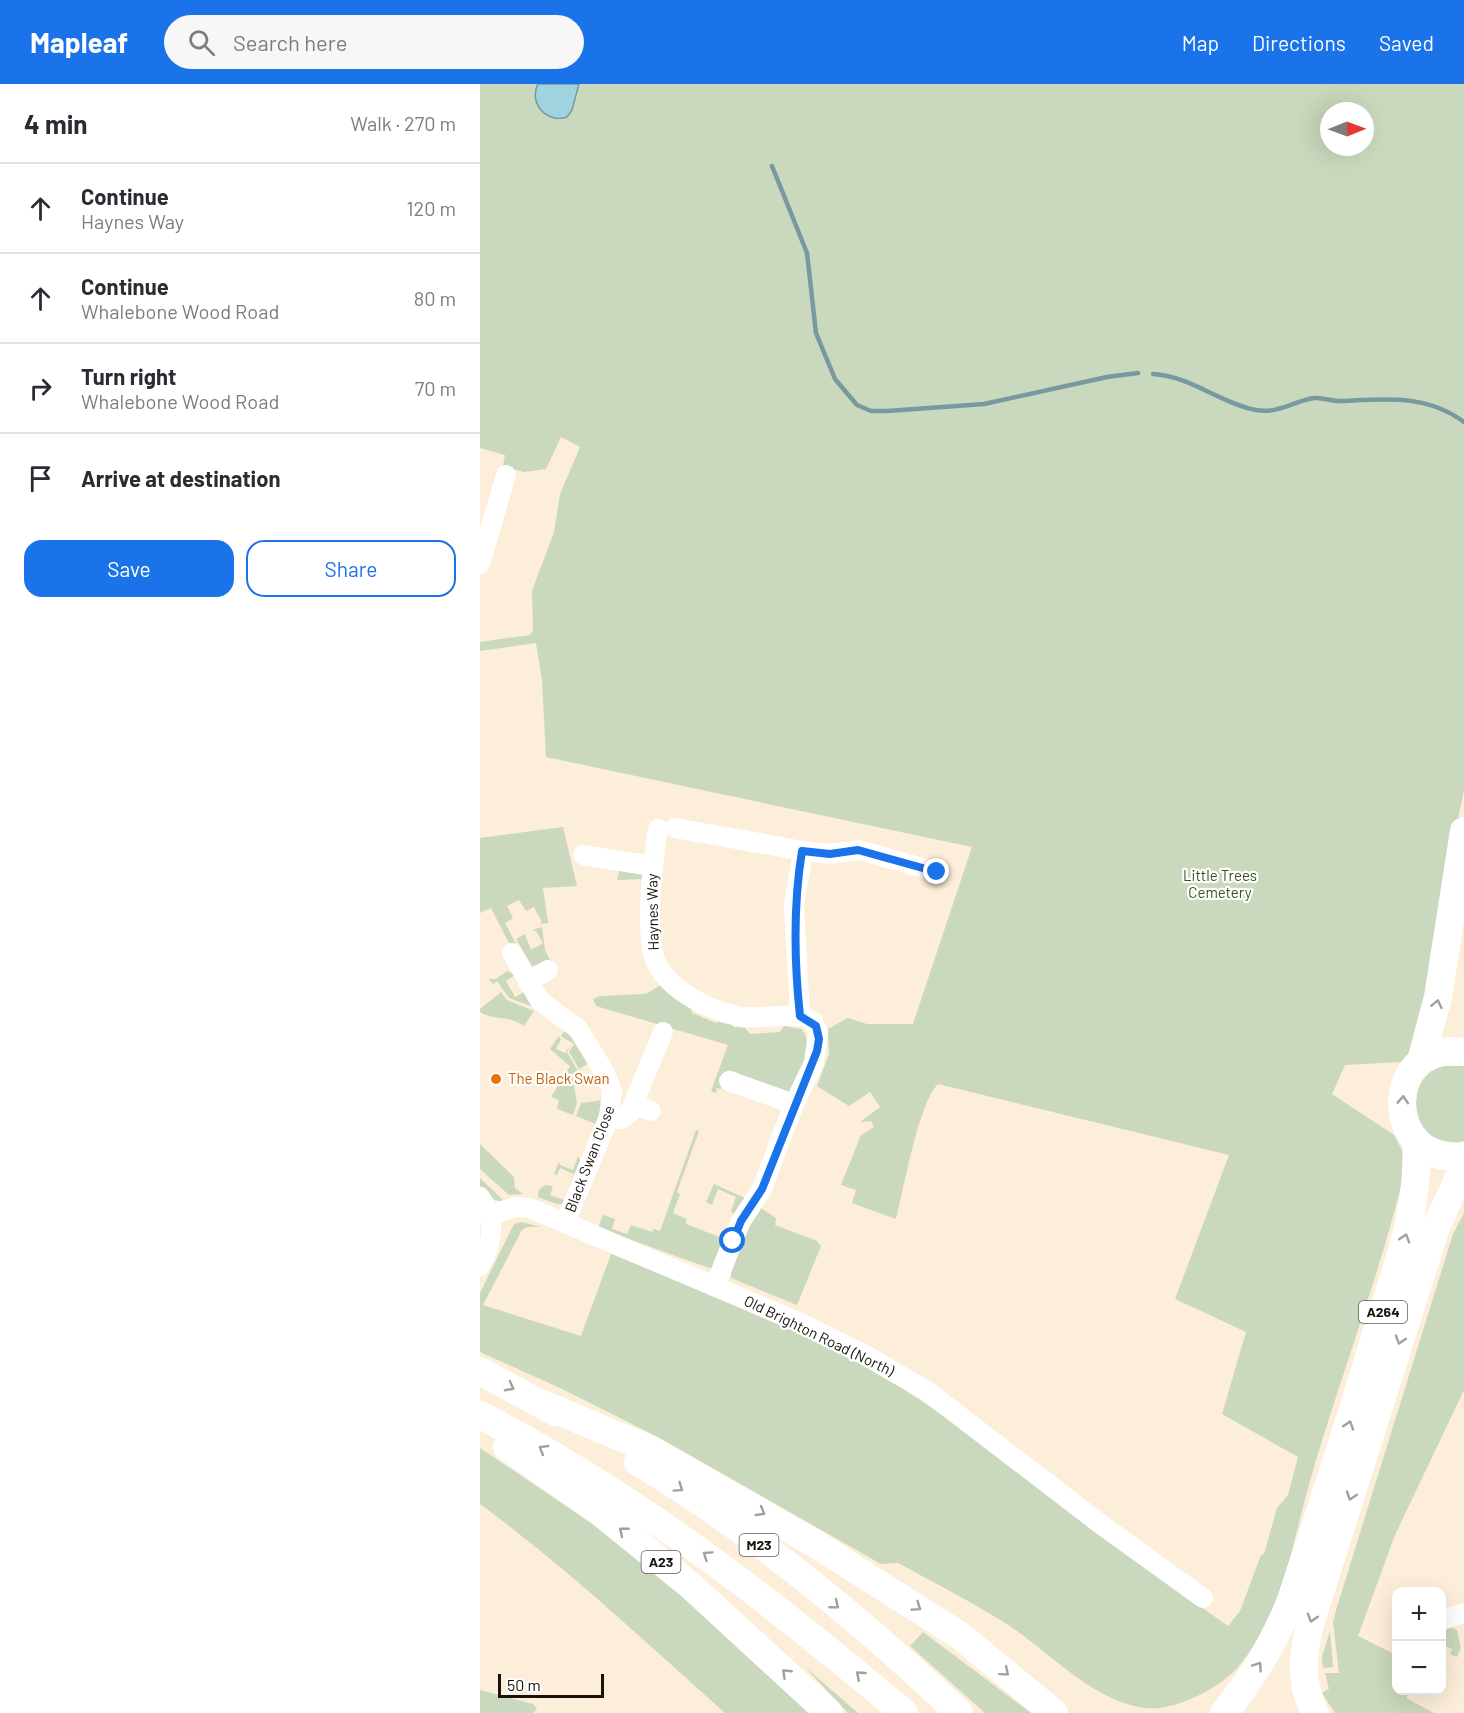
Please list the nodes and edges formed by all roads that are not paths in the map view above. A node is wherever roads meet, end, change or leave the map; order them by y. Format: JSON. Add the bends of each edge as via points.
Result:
{"nodes":[{"id":1,"x":506,"y":475,"type":"dead end"},
{"id":2,"x":481,"y":558,"type":"edge"},
{"id":3,"x":1464,"y":831,"type":"edge"},
{"id":4,"x":802,"y":851,"type":"junction"},
{"id":5,"x":583,"y":855,"type":"dead end"},
{"id":6,"x":652,"y":866,"type":"junction"},
{"id":7,"x":937,"y":872,"type":"dead end"},
{"id":8,"x":513,"y":956,"type":"dead end"},
{"id":9,"x":548,"y":970,"type":"dead end"},
{"id":10,"x":528,"y":982,"type":"junction"},
{"id":11,"x":800,"y":1016,"type":"junction"},
{"id":12,"x":663,"y":1032,"type":"dead end"},
{"id":13,"x":1464,"y":1052,"type":"edge"},
{"id":14,"x":1422,"y":1061,"type":"junction"},
{"id":15,"x":729,"y":1081,"type":"dead end"},
{"id":16,"x":794,"y":1104,"type":"junction"},
{"id":17,"x":609,"y":1117,"type":"junction"},
{"id":18,"x":1416,"y":1141,"type":"junction"},
{"id":19,"x":1464,"y":1156,"type":"edge"},
{"id":20,"x":1464,"y":1167,"type":"edge"},
{"id":21,"x":480,"y":1197,"type":"edge"},
{"id":22,"x":490,"y":1215,"type":"junction"},
{"id":23,"x":565,"y":1223,"type":"junction"},
{"id":24,"x":480,"y":1266,"type":"edge"},
{"id":25,"x":715,"y":1286,"type":"junction"},
{"id":26,"x":480,"y":1371,"type":"edge"},
{"id":27,"x":540,"y":1403,"type":"junction"},
{"id":28,"x":480,"y":1415,"type":"edge"},
{"id":29,"x":480,"y":1426,"type":"edge"},
{"id":30,"x":1203,"y":1598,"type":"dead end"},
{"id":31,"x":1464,"y":1613,"type":"edge"},
{"id":32,"x":1446,"y":1619,"type":"edge"},
{"id":33,"x":829,"y":1713,"type":"edge"},
{"id":34,"x":904,"y":1713,"type":"edge"},
{"id":35,"x":959,"y":1713,"type":"edge"},
{"id":36,"x":1054,"y":1713,"type":"edge"},
{"id":37,"x":1224,"y":1713,"type":"edge"},
{"id":38,"x":1316,"y":1713,"type":"edge"}],
"edges":[{"from":1,"to":2,"type":"street"},
{"from":14,"to":3,"type":"highway","one_way":true,"via":[[1438,998]]},
{"from":4,"to":6,"type":"street","name":"Haynes Way","via":[[667,828]]},
{"from":4,"to":7,"type":"street","via":[[830,854],[858,850]]},
{"from":4,"to":11,"type":"street","via":[[795,904]]},
{"from":5,"to":6,"type":"street"},
{"from":6,"to":11,"type":"street","name":"Haynes Way","via":[[652,949],[665,975],[696,1000],[726,1014]]},
{"from":8,"to":10,"type":"street","name":"Black Swan Close"},
{"from":9,"to":10,"type":"street"},
{"from":10,"to":17,"type":"street","name":"Black Swan Close","via":[[545,1006],[578,1029],[597,1060],[612,1091]]},
{"from":11,"to":16,"type":"street","via":[[814,1023],[819,1039],[814,1063]]},
{"from":12,"to":17,"type":"street","via":[[643,1107],[625,1118]]},
{"from":13,"to":14,"type":"highway","via":[[1448,1051]]},
{"from":18,"to":14,"type":"highway","one_way":true,"via":[[1404,1120],[1401,1104],[1407,1077]]},
{"from":15,"to":16,"type":"street"},
{"from":16,"to":25,"type":"street","via":[[762,1189],[741,1221]]},
{"from":17,"to":23,"type":"street","name":"Black Swan Close"},
{"from":18,"to":19,"type":"highway","via":[[1439,1155]]},
{"from":37,"to":18,"type":"highway","number":"A264","one_way":true,"via":[[1282,1625],[1295,1590],[1414,1209]]},
{"from":20,"to":38,"type":"highway","number":"A264","one_way":true,"via":[[1436,1227],[1310,1624],[1302,1671]]},
{"from":21,"to":22,"type":"street"},
{"from":22,"to":23,"type":"street","name":"Old Brighton Road (North)","via":[[523,1207]]},
{"from":22,"to":24,"type":"street","via":[[492,1241]]},
{"from":23,"to":25,"type":"street","name":"Old Brighton Road (North)"},
{"from":25,"to":30,"type":"street","name":"Old Brighton Road (North)","via":[[865,1355],[927,1391]]},
{"from":26,"to":27,"type":"highway","one_way":true},
{"from":27,"to":35,"type":"highway","number":"M23","one_way":true,"via":[[648,1468],[774,1556]]},
{"from":27,"to":36,"type":"highway","one_way":true,"via":[[651,1450],[814,1543],[959,1635]]},
{"from":34,"to":28,"type":"highway","number":"M23","one_way":true,"via":[[786,1614],[685,1539],[536,1444]]},
{"from":33,"to":29,"type":"highway","number":"A23","one_way":true,"via":[[691,1587],[600,1512]]},
{"from":31,"to":32,"type":"street"}]}
